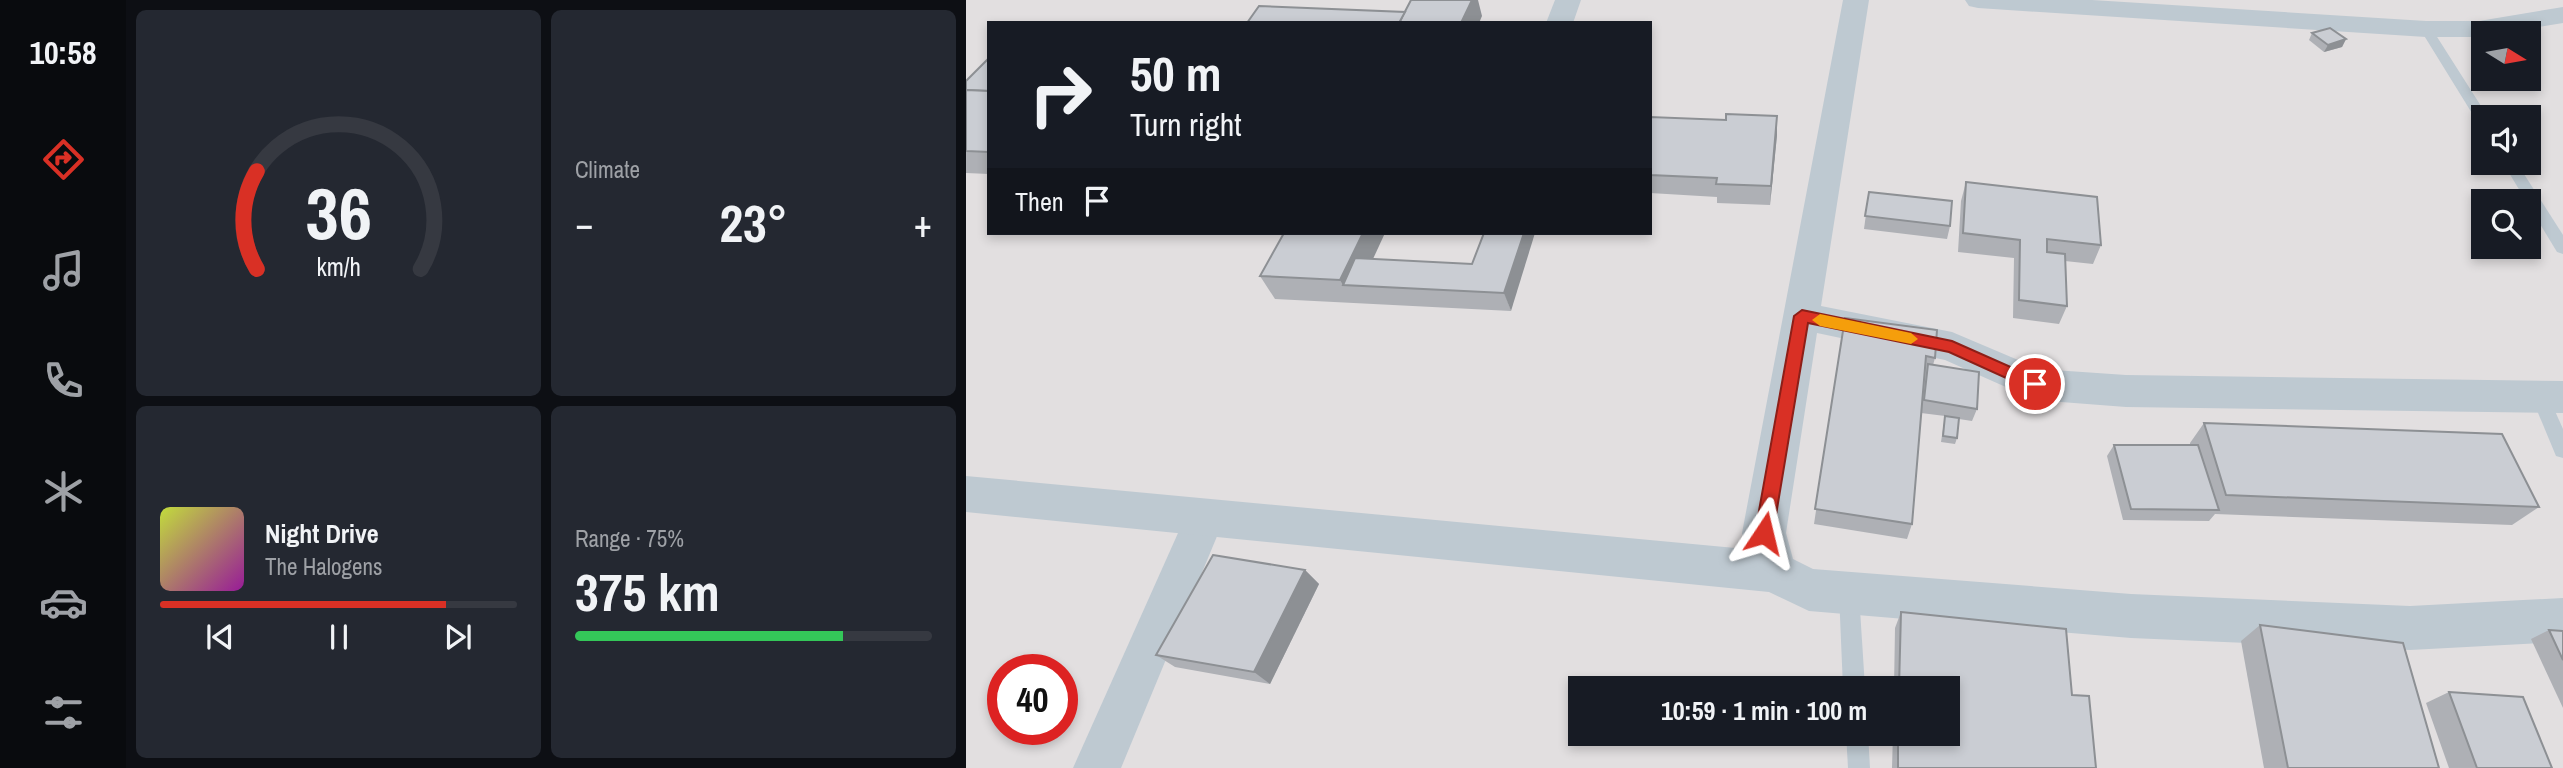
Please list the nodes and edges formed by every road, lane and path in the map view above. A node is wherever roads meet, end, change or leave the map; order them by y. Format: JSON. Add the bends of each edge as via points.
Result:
{"nodes":[{"id":1,"x":1568,"y":0,"type":"edge"},
{"id":2,"x":1856,"y":0,"type":"edge"},
{"id":3,"x":1978,"y":0,"type":"edge"},
{"id":4,"x":2410,"y":0,"type":"edge"},
{"id":5,"x":2563,"y":15,"type":"edge"},
{"id":6,"x":1560,"y":21,"type":"edge"},
{"id":7,"x":2426,"y":29,"type":"junction"},
{"id":8,"x":2474,"y":105,"type":"edge"},
{"id":9,"x":2517,"y":175,"type":"edge"},
{"id":10,"x":2563,"y":248,"type":"edge"},
{"id":11,"x":1802,"y":316,"type":"junction"},
{"id":12,"x":2551,"y":397,"type":"edge"},
{"id":13,"x":2563,"y":450,"type":"edge"},
{"id":14,"x":966,"y":494,"type":"edge"},
{"id":15,"x":1205,"y":517,"type":"junction"},
{"id":16,"x":1774,"y":572,"type":"junction"},
{"id":17,"x":1849,"y":593,"type":"junction"},
{"id":18,"x":2563,"y":621,"type":"edge"},
{"id":19,"x":1853,"y":676,"type":"edge"},
{"id":20,"x":1858,"y":746,"type":"edge"},
{"id":21,"x":1097,"y":768,"type":"edge"},
{"id":22,"x":1859,"y":768,"type":"edge"}],
"edges":[{"from":1,"to":6,"type":"street"},
{"from":2,"to":11,"type":"street"},
{"from":3,"to":7,"type":"street"},
{"from":4,"to":7,"type":"street"},
{"from":5,"to":7,"type":"street","via":[[2479,29]]},
{"from":7,"to":8,"type":"lane"},
{"from":9,"to":10,"type":"lane"},
{"from":11,"to":12,"type":"street","via":[[1952,347],[2035,384],[2126,391]]},
{"from":11,"to":16,"type":"street","via":[[1764,533]]},
{"from":12,"to":13,"type":"lane"},
{"from":14,"to":15,"type":"street"},
{"from":15,"to":16,"type":"street"},
{"from":15,"to":21,"type":"street"},
{"from":16,"to":17,"type":"street","via":[[1809,590]]},
{"from":17,"to":18,"type":"street","via":[[2131,616],[2396,628]]},
{"from":17,"to":19,"type":"lane"},
{"from":20,"to":22,"type":"lane"}]}
